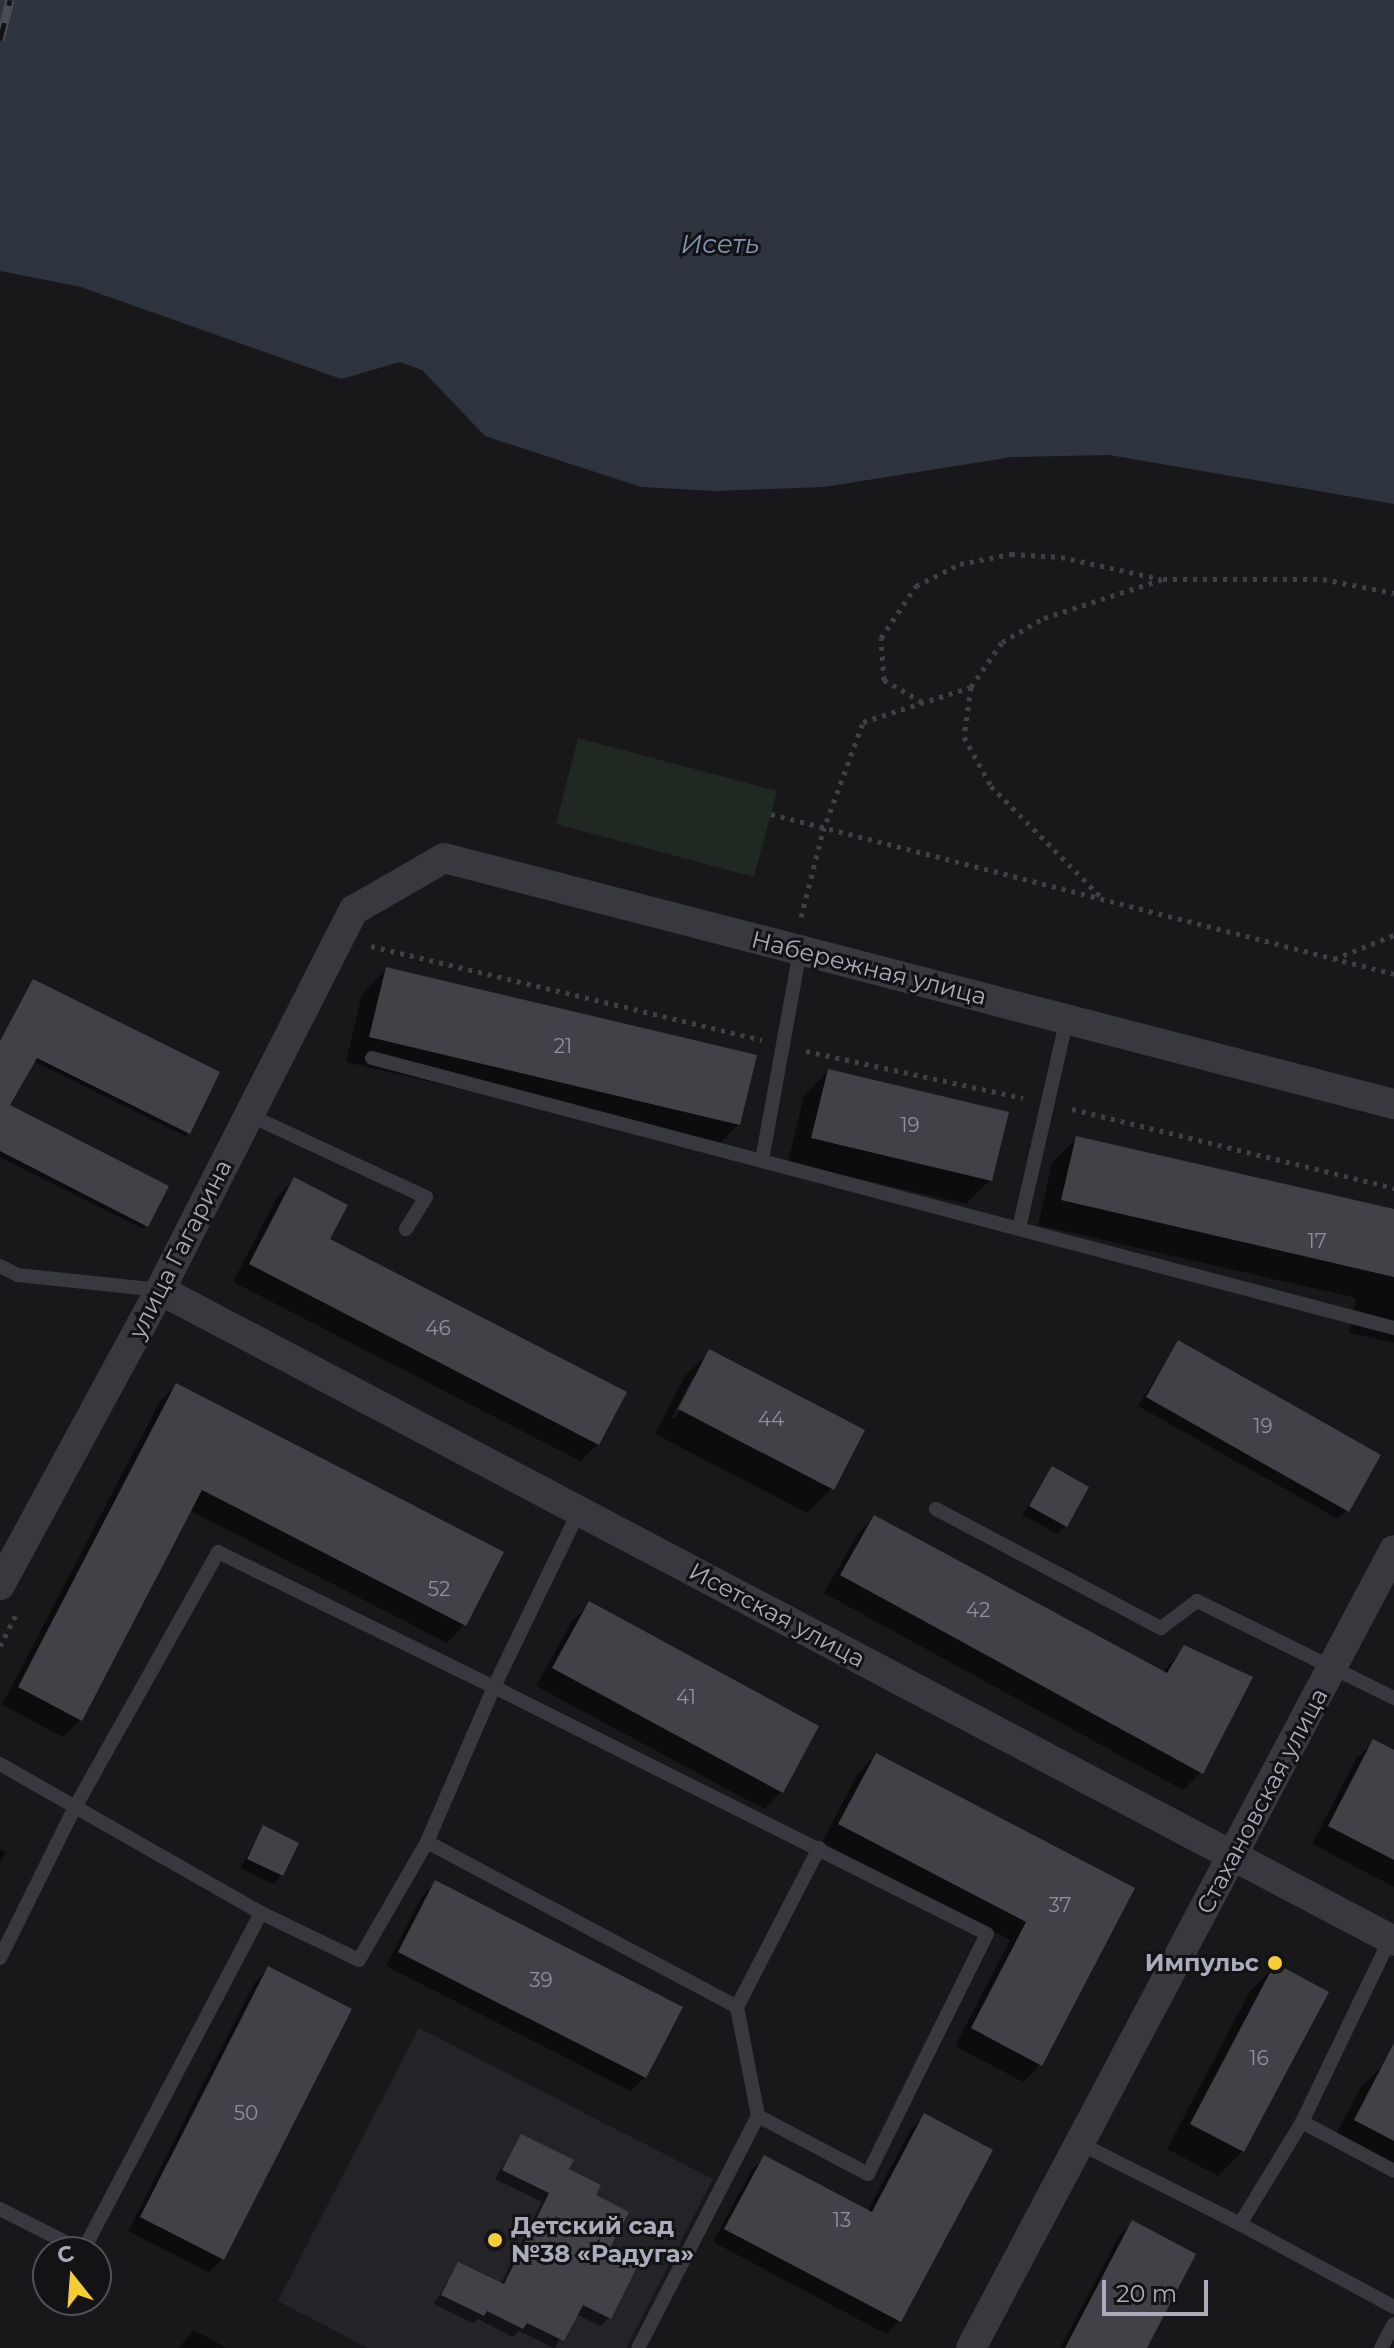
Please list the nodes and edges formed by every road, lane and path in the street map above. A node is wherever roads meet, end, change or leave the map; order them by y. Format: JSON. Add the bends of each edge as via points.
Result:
{"nodes":[{"id":1,"x":1163,"y":579,"type":"junction"},
{"id":2,"x":1394,"y":593,"type":"edge"},
{"id":3,"x":971,"y":687,"type":"junction"},
{"id":4,"x":922,"y":703,"type":"junction"},
{"id":5,"x":771,"y":814,"type":"dead end"},
{"id":6,"x":823,"y":831,"type":"junction"},
{"id":7,"x":1103,"y":898,"type":"junction"},
{"id":8,"x":354,"y":910,"type":"joint"},
{"id":9,"x":1394,"y":935,"type":"edge"},
{"id":10,"x":371,"y":945,"type":"dead end"},
{"id":11,"x":797,"y":949,"type":"junction"},
{"id":12,"x":1333,"y":959,"type":"junction"},
{"id":13,"x":1394,"y":974,"type":"edge"},
{"id":14,"x":1067,"y":1019,"type":"junction"},
{"id":15,"x":782,"y":1045,"type":"junction"},
{"id":16,"x":372,"y":1058,"type":"dead end"},
{"id":17,"x":1044,"y":1103,"type":"junction"},
{"id":18,"x":1394,"y":1104,"type":"edge"},
{"id":19,"x":249,"y":1115,"type":"junction"},
{"id":20,"x":762,"y":1160,"type":"junction"},
{"id":21,"x":1394,"y":1188,"type":"edge"},
{"id":22,"x":1019,"y":1228,"type":"junction"},
{"id":23,"x":406,"y":1229,"type":"dead end"},
{"id":24,"x":0,"y":1266,"type":"edge"},
{"id":25,"x":160,"y":1290,"type":"junction"},
{"id":26,"x":1394,"y":1328,"type":"edge"},
{"id":27,"x":936,"y":1509,"type":"dead end"},
{"id":28,"x":579,"y":1511,"type":"junction"},
{"id":29,"x":1394,"y":1550,"type":"edge"},
{"id":30,"x":0,"y":1585,"type":"edge"},
{"id":31,"x":1332,"y":1669,"type":"junction"},
{"id":32,"x":494,"y":1687,"type":"junction"},
{"id":33,"x":1394,"y":1698,"type":"edge"},
{"id":34,"x":0,"y":1764,"type":"edge"},
{"id":35,"x":74,"y":1809,"type":"junction"},
{"id":36,"x":427,"y":1842,"type":"junction"},
{"id":37,"x":819,"y":1848,"type":"junction"},
{"id":38,"x":1235,"y":1854,"type":"junction"},
{"id":39,"x":261,"y":1913,"type":"junction"},
{"id":40,"x":1392,"y":1940,"type":"edge"},
{"id":41,"x":0,"y":1958,"type":"edge"},
{"id":42,"x":737,"y":2007,"type":"junction"},
{"id":43,"x":758,"y":2116,"type":"junction"},
{"id":44,"x":1302,"y":2122,"type":"junction"},
{"id":45,"x":1079,"y":2143,"type":"junction"},
{"id":46,"x":1394,"y":2171,"type":"edge"},
{"id":47,"x":0,"y":2209,"type":"edge"},
{"id":48,"x":1240,"y":2224,"type":"junction"},
{"id":49,"x":1394,"y":2307,"type":"edge"},
{"id":50,"x":1394,"y":2324,"type":"edge"},
{"id":51,"x":638,"y":2348,"type":"edge"},
{"id":52,"x":971,"y":2348,"type":"edge"},
{"id":53,"x":1381,"y":2348,"type":"edge"}],
"edges":[{"from":1,"to":2,"type":"path","via":[[1323,579]]},
{"from":1,"to":3,"type":"path","via":[[1044,618],[1002,642]]},
{"from":1,"to":4,"type":"path","via":[[1061,557],[1011,554],[960,564],[916,586],[881,638],[884,680]]},
{"from":3,"to":4,"type":"path"},
{"from":3,"to":7,"type":"path","via":[[964,737],[991,786]]},
{"from":4,"to":6,"type":"path","via":[[863,722]]},
{"from":5,"to":6,"type":"path"},
{"from":6,"to":7,"type":"path"},
{"from":6,"to":11,"type":"path"},
{"from":7,"to":12,"type":"path"},
{"from":8,"to":11,"type":"street","name":"Набережная улица","via":[[444,858]]},
{"from":8,"to":19,"type":"street","name":"улица Гагарина"},
{"from":9,"to":12,"type":"path"},
{"from":10,"to":15,"type":"path"},
{"from":11,"to":14,"type":"street","name":"Набережная улица"},
{"from":11,"to":15,"type":"lane"},
{"from":12,"to":13,"type":"path"},
{"from":14,"to":17,"type":"lane"},
{"from":14,"to":18,"type":"street","name":"Набережная улица"},
{"from":15,"to":17,"type":"path"},
{"from":15,"to":20,"type":"lane"},
{"from":16,"to":20,"type":"lane"},
{"from":17,"to":21,"type":"path"},
{"from":17,"to":22,"type":"lane"},
{"from":19,"to":23,"type":"lane","via":[[426,1197]]},
{"from":19,"to":25,"type":"street","name":"улица Гагарина"},
{"from":20,"to":22,"type":"lane"},
{"from":22,"to":26,"type":"lane"},
{"from":24,"to":25,"type":"lane","via":[[18,1275]]},
{"from":25,"to":28,"type":"street","name":"Исетская улица"},
{"from":25,"to":30,"type":"street","name":"улица Гагарина"},
{"from":27,"to":31,"type":"lane","via":[[1161,1628],[1197,1601]]},
{"from":28,"to":32,"type":"lane"},
{"from":28,"to":38,"type":"street","name":"Исетская улица"},
{"from":29,"to":31,"type":"street","name":"Стахановская улица"},
{"from":31,"to":33,"type":"lane"},
{"from":31,"to":38,"type":"street","name":"Стахановская улица"},
{"from":32,"to":35,"type":"lane","via":[[218,1552]]},
{"from":32,"to":36,"type":"lane"},
{"from":32,"to":37,"type":"lane"},
{"from":34,"to":35,"type":"lane"},
{"from":35,"to":39,"type":"lane"},
{"from":35,"to":41,"type":"lane"},
{"from":36,"to":39,"type":"lane","via":[[359,1960]]},
{"from":36,"to":42,"type":"lane"},
{"from":37,"to":42,"type":"lane"},
{"from":37,"to":43,"type":"lane","via":[[987,1934],[868,2174]]},
{"from":38,"to":40,"type":"street","name":"Исетская улица"},
{"from":38,"to":45,"type":"street","name":"Стахановская улица"},
{"from":39,"to":47,"type":"lane","via":[[83,2251]]},
{"from":40,"to":44,"type":"lane"},
{"from":42,"to":43,"type":"lane"},
{"from":43,"to":51,"type":"lane"},
{"from":44,"to":46,"type":"lane"},
{"from":44,"to":48,"type":"lane"},
{"from":45,"to":48,"type":"lane"},
{"from":45,"to":52,"type":"street","name":"Стахановская улица"},
{"from":48,"to":49,"type":"lane"},
{"from":50,"to":53,"type":"lane"}]}
